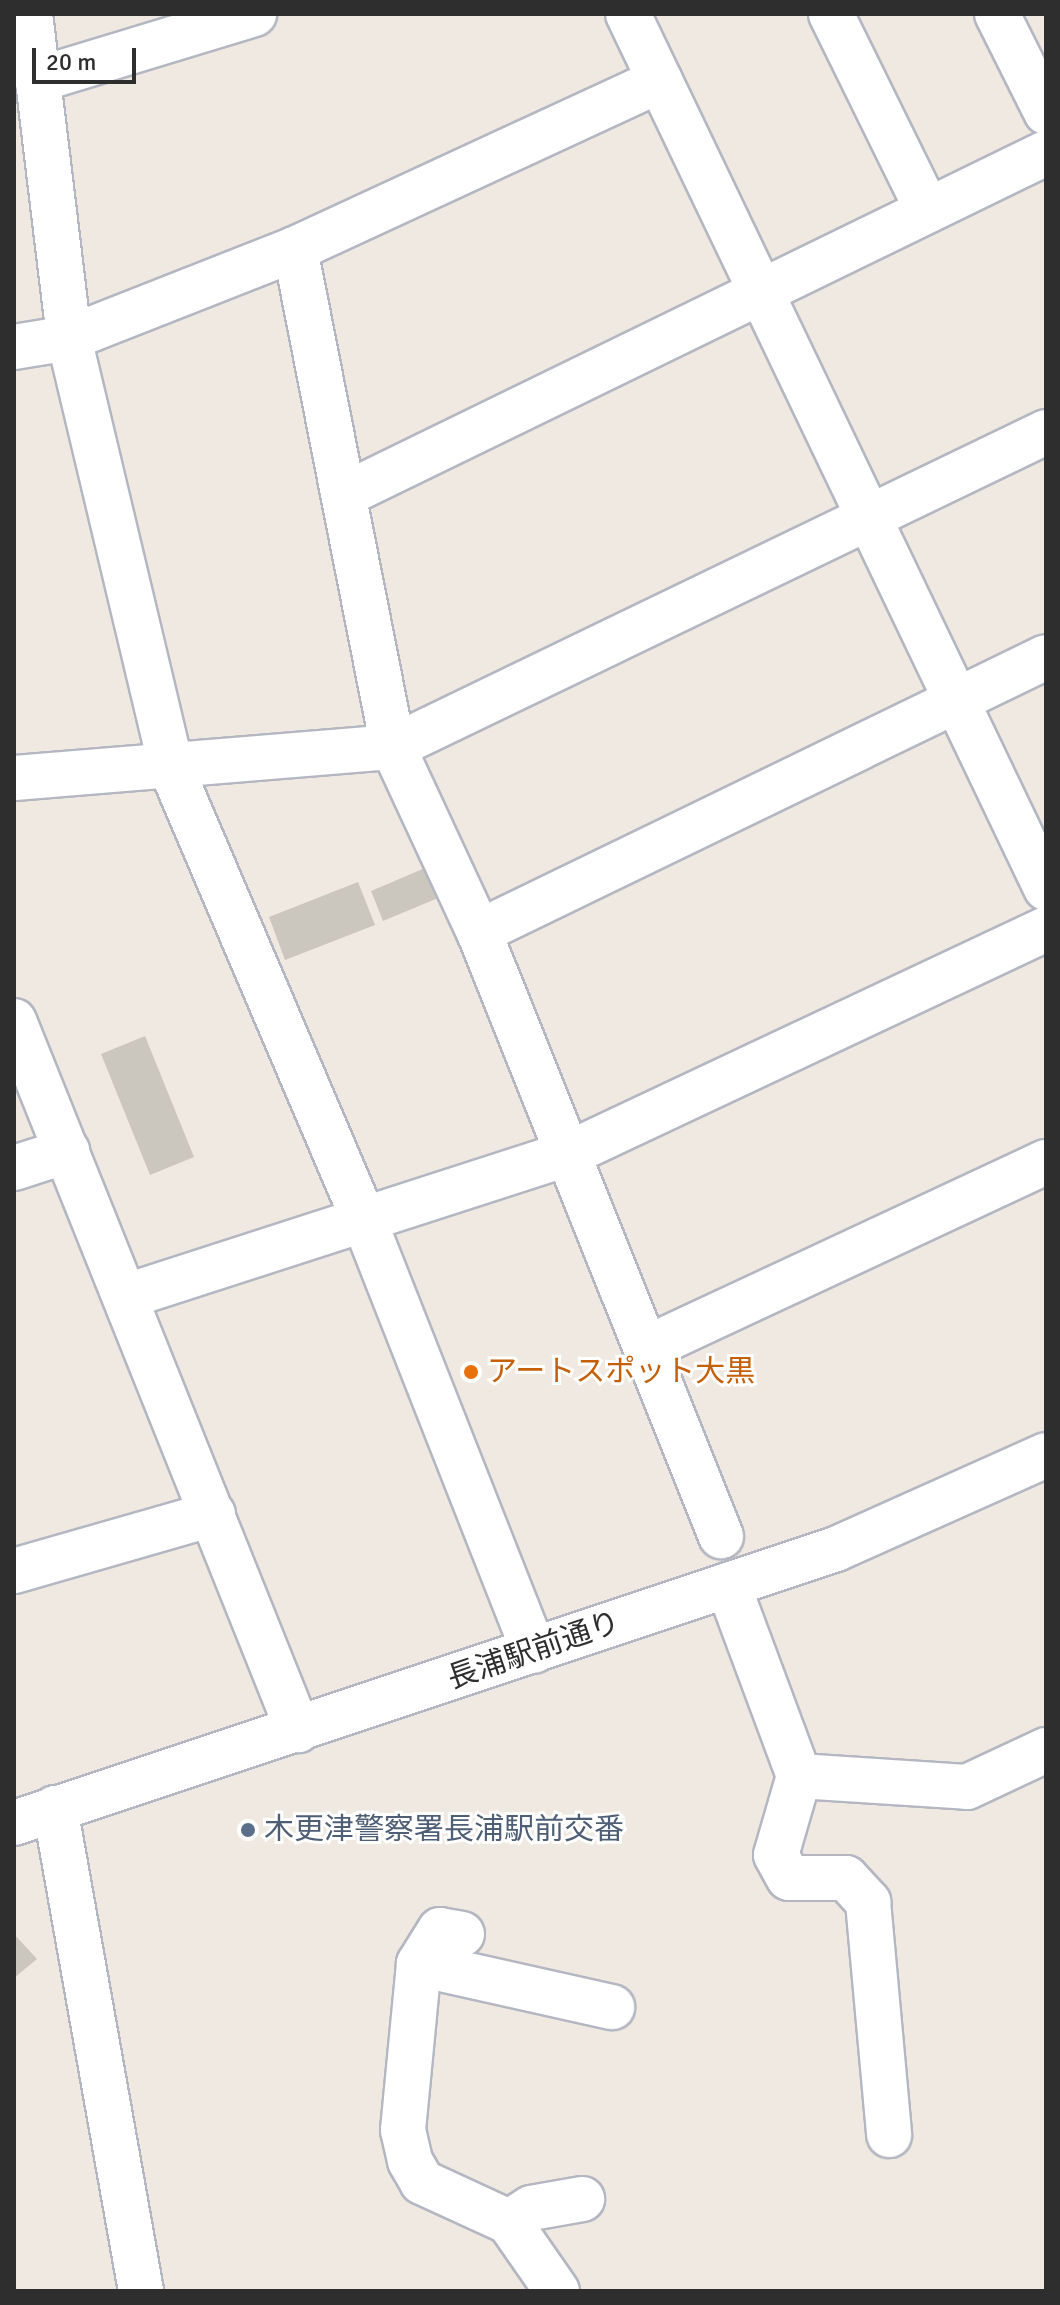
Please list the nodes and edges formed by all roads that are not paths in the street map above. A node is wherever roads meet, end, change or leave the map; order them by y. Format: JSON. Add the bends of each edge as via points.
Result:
{"nodes":[{"id":1,"x":30,"y":14,"type":"edge"},
{"id":2,"x":254,"y":14,"type":"edge"},
{"id":3,"x":628,"y":14,"type":"edge"},
{"id":4,"x":831,"y":14,"type":"edge"},
{"id":5,"x":997,"y":14,"type":"edge"},
{"id":6,"x":37,"y":80,"type":"junction"},
{"id":7,"x":660,"y":80,"type":"junction"},
{"id":8,"x":1046,"y":112,"type":"edge"},
{"id":9,"x":1046,"y":153,"type":"edge"},
{"id":10,"x":927,"y":209,"type":"junction"},
{"id":11,"x":295,"y":249,"type":"junction"},
{"id":12,"x":765,"y":292,"type":"junction"},
{"id":13,"x":69,"y":338,"type":"junction"},
{"id":14,"x":14,"y":347,"type":"edge"},
{"id":15,"x":1046,"y":432,"type":"edge"},
{"id":16,"x":346,"y":494,"type":"junction"},
{"id":17,"x":871,"y":515,"type":"junction"},
{"id":18,"x":1046,"y":657,"type":"edge"},
{"id":19,"x":955,"y":701,"type":"junction"},
{"id":20,"x":393,"y":747,"type":"junction"},
{"id":21,"x":172,"y":770,"type":"junction"},
{"id":22,"x":14,"y":778,"type":"edge"},
{"id":23,"x":1046,"y":888,"type":"edge"},
{"id":24,"x":1046,"y":929,"type":"edge"},
{"id":25,"x":479,"y":932,"type":"junction"},
{"id":26,"x":14,"y":1021,"type":"edge"},
{"id":27,"x":67,"y":1151,"type":"junction"},
{"id":28,"x":570,"y":1153,"type":"junction"},
{"id":29,"x":1046,"y":1162,"type":"edge"},
{"id":30,"x":14,"y":1168,"type":"edge"},
{"id":31,"x":364,"y":1220,"type":"junction"},
{"id":32,"x":127,"y":1296,"type":"junction"},
{"id":33,"x":647,"y":1348,"type":"junction"},
{"id":34,"x":1046,"y":1455,"type":"edge"},
{"id":35,"x":213,"y":1514,"type":"junction"},
{"id":36,"x":721,"y":1536,"type":"dead end"},
{"id":37,"x":14,"y":1571,"type":"edge"},
{"id":38,"x":728,"y":1585,"type":"junction"},
{"id":39,"x":534,"y":1651,"type":"junction"},
{"id":40,"x":298,"y":1730,"type":"junction"},
{"id":41,"x":1046,"y":1750,"type":"edge"},
{"id":42,"x":799,"y":1776,"type":"junction"},
{"id":43,"x":55,"y":1808,"type":"junction"},
{"id":44,"x":14,"y":1823,"type":"edge"},
{"id":45,"x":462,"y":1934,"type":"dead end"},
{"id":46,"x":419,"y":1964,"type":"junction"},
{"id":47,"x":612,"y":2007,"type":"dead end"},
{"id":48,"x":889,"y":2135,"type":"dead end"},
{"id":49,"x":582,"y":2199,"type":"dead end"},
{"id":50,"x":509,"y":2222,"type":"junction"},
{"id":51,"x":141,"y":2291,"type":"edge"},
{"id":52,"x":557,"y":2291,"type":"edge"}],
"edges":[{"from":1,"to":6,"type":"street"},
{"from":2,"to":6,"type":"street"},
{"from":3,"to":7,"type":"street"},
{"from":4,"to":10,"type":"street"},
{"from":5,"to":8,"type":"street"},
{"from":6,"to":13,"type":"street"},
{"from":7,"to":11,"type":"street"},
{"from":7,"to":12,"type":"street"},
{"from":9,"to":10,"type":"street"},
{"from":10,"to":12,"type":"street"},
{"from":11,"to":13,"type":"street"},
{"from":11,"to":16,"type":"street"},
{"from":12,"to":16,"type":"street"},
{"from":12,"to":17,"type":"street"},
{"from":13,"to":14,"type":"street"},
{"from":13,"to":21,"type":"street"},
{"from":15,"to":17,"type":"street"},
{"from":16,"to":20,"type":"street"},
{"from":17,"to":19,"type":"street"},
{"from":17,"to":20,"type":"street"},
{"from":18,"to":19,"type":"street"},
{"from":19,"to":23,"type":"street"},
{"from":19,"to":25,"type":"street"},
{"from":20,"to":21,"type":"street"},
{"from":20,"to":25,"type":"street"},
{"from":21,"to":22,"type":"street"},
{"from":21,"to":31,"type":"street"},
{"from":24,"to":28,"type":"street"},
{"from":25,"to":28,"type":"street"},
{"from":26,"to":27,"type":"street"},
{"from":27,"to":30,"type":"street"},
{"from":27,"to":32,"type":"street"},
{"from":28,"to":31,"type":"street"},
{"from":28,"to":33,"type":"street"},
{"from":29,"to":33,"type":"street"},
{"from":31,"to":32,"type":"street"},
{"from":31,"to":39,"type":"street"},
{"from":32,"to":35,"type":"street"},
{"from":33,"to":36,"type":"street"},
{"from":34,"to":38,"type":"street","name":"長浦駅前通り","via":[[836,1549]]},
{"from":35,"to":37,"type":"street"},
{"from":35,"to":40,"type":"street"},
{"from":38,"to":39,"type":"street","name":"長浦駅前通り"},
{"from":38,"to":42,"type":"street"},
{"from":39,"to":40,"type":"street","name":"長浦駅前通り"},
{"from":40,"to":43,"type":"street","name":"長浦駅前通り"},
{"from":41,"to":42,"type":"street","via":[[967,1787]]},
{"from":42,"to":48,"type":"street","via":[[776,1855],[789,1878],[846,1878],[868,1902]]},
{"from":43,"to":44,"type":"street","name":"長浦駅前通り"},
{"from":43,"to":51,"type":"street"},
{"from":45,"to":46,"type":"street","via":[[440,1930]]},
{"from":46,"to":47,"type":"street"},
{"from":46,"to":50,"type":"street","via":[[403,2130],[410,2161],[422,2182]]},
{"from":49,"to":50,"type":"street","via":[[531,2208]]},
{"from":50,"to":52,"type":"street"}]}
